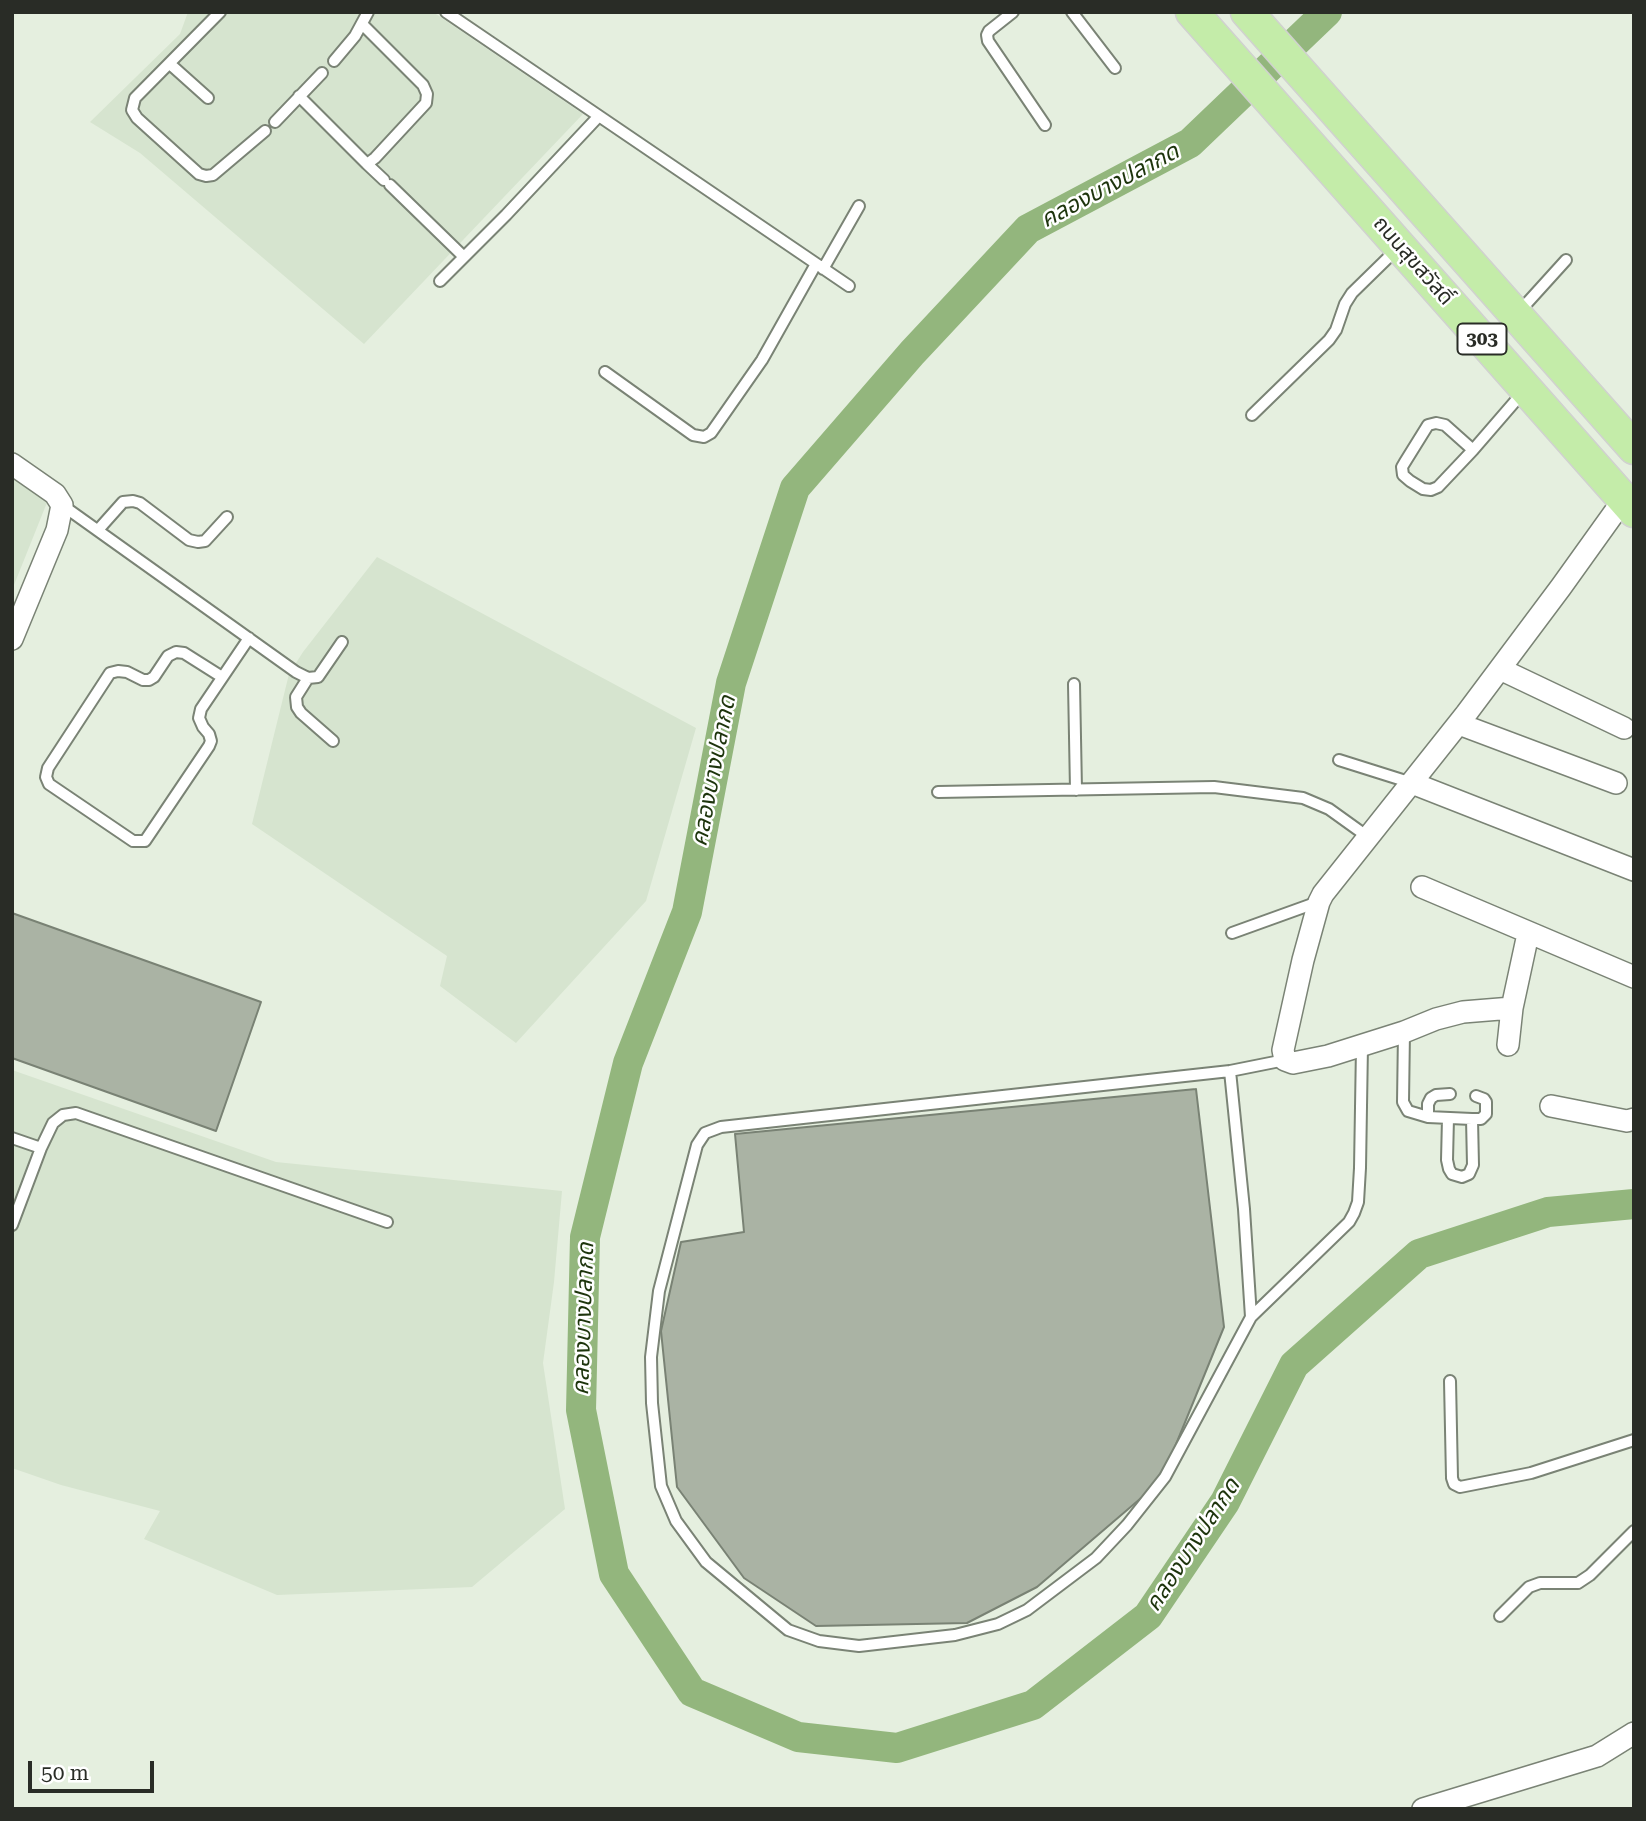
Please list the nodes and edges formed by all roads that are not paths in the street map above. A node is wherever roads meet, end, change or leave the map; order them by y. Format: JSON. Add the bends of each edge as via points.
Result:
{"nodes":[{"id":1,"x":220,"y":12,"type":"edge"},
{"id":2,"x":368,"y":12,"type":"edge"},
{"id":3,"x":446,"y":12,"type":"edge"},
{"id":4,"x":1013,"y":12,"type":"edge"},
{"id":5,"x":1072,"y":12,"type":"edge"},
{"id":6,"x":1192,"y":12,"type":"edge"},
{"id":7,"x":1247,"y":12,"type":"edge"},
{"id":8,"x":362,"y":24,"type":"junction"},
{"id":9,"x":334,"y":61,"type":"dead end"},
{"id":10,"x":170,"y":64,"type":"junction"},
{"id":11,"x":1115,"y":68,"type":"dead end"},
{"id":12,"x":322,"y":73,"type":"dead end"},
{"id":13,"x":299,"y":96,"type":"junction"},
{"id":14,"x":208,"y":99,"type":"dead end"},
{"id":15,"x":598,"y":117,"type":"junction"},
{"id":16,"x":275,"y":122,"type":"dead end"},
{"id":17,"x":1045,"y":125,"type":"dead end"},
{"id":18,"x":265,"y":131,"type":"dead end"},
{"id":19,"x":367,"y":164,"type":"junction"},
{"id":20,"x":859,"y":206,"type":"dead end"},
{"id":21,"x":1400,"y":246,"type":"junction"},
{"id":22,"x":464,"y":257,"type":"junction"},
{"id":23,"x":1566,"y":260,"type":"dead end"},
{"id":24,"x":820,"y":267,"type":"junction"},
{"id":25,"x":440,"y":281,"type":"dead end"},
{"id":26,"x":849,"y":286,"type":"dead end"},
{"id":27,"x":1516,"y":315,"type":"junction"},
{"id":28,"x":606,"y":372,"type":"dead end"},
{"id":29,"x":1526,"y":389,"type":"junction"},
{"id":30,"x":1252,"y":415,"type":"dead end"},
{"id":31,"x":1633,"y":444,"type":"edge"},
{"id":32,"x":1473,"y":450,"type":"junction"},
{"id":33,"x":12,"y":464,"type":"edge"},
{"id":34,"x":62,"y":505,"type":"junction"},
{"id":35,"x":1629,"y":505,"type":"edge"},
{"id":36,"x":227,"y":517,"type":"dead end"},
{"id":37,"x":98,"y":530,"type":"junction"},
{"id":38,"x":17,"y":613,"type":"edge"},
{"id":39,"x":249,"y":638,"type":"junction"},
{"id":40,"x":12,"y":639,"type":"edge"},
{"id":41,"x":342,"y":642,"type":"dead end"},
{"id":42,"x":1500,"y":669,"type":"junction"},
{"id":43,"x":222,"y":677,"type":"junction"},
{"id":44,"x":307,"y":678,"type":"junction"},
{"id":45,"x":1074,"y":684,"type":"dead end"},
{"id":46,"x":1459,"y":724,"type":"junction"},
{"id":47,"x":1623,"y":728,"type":"dead end"},
{"id":48,"x":333,"y":741,"type":"dead end"},
{"id":49,"x":1339,"y":760,"type":"dead end"},
{"id":50,"x":1412,"y":783,"type":"junction"},
{"id":51,"x":1616,"y":783,"type":"dead end"},
{"id":52,"x":1076,"y":790,"type":"junction"},
{"id":53,"x":938,"y":792,"type":"dead end"},
{"id":54,"x":1368,"y":837,"type":"junction"},
{"id":55,"x":1634,"y":870,"type":"edge"},
{"id":56,"x":1422,"y":887,"type":"dead end"},
{"id":57,"x":1319,"y":902,"type":"junction"},
{"id":58,"x":1232,"y":933,"type":"dead end"},
{"id":59,"x":1528,"y":934,"type":"junction"},
{"id":60,"x":1634,"y":977,"type":"edge"},
{"id":61,"x":1512,"y":1009,"type":"junction"},
{"id":62,"x":1404,"y":1032,"type":"junction"},
{"id":63,"x":1508,"y":1045,"type":"dead end"},
{"id":64,"x":1363,"y":1046,"type":"junction"},
{"id":65,"x":1285,"y":1060,"type":"junction"},
{"id":66,"x":1230,"y":1071,"type":"junction"},
{"id":67,"x":1450,"y":1094,"type":"dead end"},
{"id":68,"x":1476,"y":1096,"type":"dead end"},
{"id":69,"x":1551,"y":1106,"type":"dead end"},
{"id":70,"x":1428,"y":1117,"type":"junction"},
{"id":71,"x":1448,"y":1118,"type":"junction"},
{"id":72,"x":1472,"y":1118,"type":"junction"},
{"id":73,"x":1634,"y":1119,"type":"edge"},
{"id":74,"x":12,"y":1138,"type":"edge"},
{"id":75,"x":41,"y":1148,"type":"junction"},
{"id":76,"x":12,"y":1189,"type":"edge"},
{"id":77,"x":24,"y":1194,"type":"junction"},
{"id":78,"x":387,"y":1222,"type":"dead end"},
{"id":79,"x":12,"y":1226,"type":"edge"},
{"id":80,"x":1251,"y":1317,"type":"junction"},
{"id":81,"x":1450,"y":1381,"type":"dead end"},
{"id":82,"x":1634,"y":1440,"type":"edge"},
{"id":83,"x":1634,"y":1531,"type":"edge"},
{"id":84,"x":1500,"y":1616,"type":"dead end"},
{"id":85,"x":1634,"y":1733,"type":"edge"},
{"id":86,"x":1423,"y":1809,"type":"edge"}],
"edges":[{"from":1,"to":10,"type":"lane"},
{"from":2,"to":8,"type":"lane"},
{"from":3,"to":15,"type":"lane"},
{"from":4,"to":17,"type":"lane","via":[[989,31],[988,41]]},
{"from":5,"to":11,"type":"lane"},
{"from":6,"to":21,"type":"main road","name":"ถนนสุขสวัสดิ์","number":"303"},
{"from":7,"to":27,"type":"main road","name":"ถนนสุขสวัสดิ์","number":"303"},
{"from":8,"to":9,"type":"lane"},
{"from":8,"to":19,"type":"lane","via":[[427,94],[426,103]]},
{"from":10,"to":14,"type":"lane"},
{"from":10,"to":18,"type":"lane","via":[[135,98],[132,110],[199,174],[213,175]]},
{"from":12,"to":13,"type":"lane"},
{"from":13,"to":16,"type":"lane"},
{"from":13,"to":19,"type":"lane"},
{"from":15,"to":22,"type":"lane"},
{"from":15,"to":24,"type":"lane"},
{"from":19,"to":22,"type":"lane"},
{"from":20,"to":24,"type":"lane"},
{"from":21,"to":29,"type":"main road","name":"ถนนสุขสวัสดิ์","number":"303"},
{"from":21,"to":30,"type":"lane","via":[[1352,293],[1329,340]]},
{"from":22,"to":25,"type":"lane"},
{"from":23,"to":27,"type":"lane"},
{"from":24,"to":26,"type":"lane"},
{"from":24,"to":28,"type":"lane","via":[[762,360],[704,437],[693,435]]},
{"from":27,"to":31,"type":"main road","name":"ถนนสุขสวัสดิ์","number":"303"},
{"from":29,"to":32,"type":"lane"},
{"from":29,"to":35,"type":"main road","name":"ถนนสุขสวัสดิ์","number":"303"},
{"from":32,"to":32,"type":"lane","via":[[1445,425],[1428,425],[1402,467],[1404,475],[1431,490]]},
{"from":33,"to":34,"type":"street","via":[[55,494]]},
{"from":34,"to":37,"type":"lane"},
{"from":34,"to":38,"type":"street","via":[[57,530]]},
{"from":35,"to":42,"type":"street"},
{"from":36,"to":37,"type":"lane","via":[[205,541],[198,542],[140,503],[123,502]]},
{"from":37,"to":39,"type":"lane"},
{"from":38,"to":40,"type":"street"},
{"from":39,"to":43,"type":"lane"},
{"from":39,"to":44,"type":"lane"},
{"from":41,"to":44,"type":"lane","via":[[318,677]]},
{"from":42,"to":46,"type":"street"},
{"from":42,"to":47,"type":"street"},
{"from":43,"to":43,"type":"lane","via":[[176,652],[149,680],[127,672],[110,673],[48,768],[50,784],[134,841],[145,841],[209,746],[209,734],[199,718]]},
{"from":44,"to":48,"type":"lane","via":[[296,697],[297,707]]},
{"from":45,"to":52,"type":"lane"},
{"from":46,"to":50,"type":"street"},
{"from":46,"to":51,"type":"street"},
{"from":49,"to":50,"type":"lane"},
{"from":50,"to":54,"type":"street"},
{"from":50,"to":55,"type":"street"},
{"from":52,"to":53,"type":"lane"},
{"from":52,"to":54,"type":"lane","via":[[1214,787],[1303,798],[1329,809]]},
{"from":54,"to":57,"type":"street"},
{"from":56,"to":59,"type":"street"},
{"from":57,"to":58,"type":"lane"},
{"from":57,"to":65,"type":"street","via":[[1283,1050]]},
{"from":59,"to":60,"type":"street"},
{"from":59,"to":61,"type":"street"},
{"from":61,"to":62,"type":"street","via":[[1463,1012]]},
{"from":61,"to":63,"type":"street"},
{"from":62,"to":64,"type":"street"},
{"from":62,"to":70,"type":"lane","via":[[1404,1102],[1408,1111]]},
{"from":64,"to":65,"type":"street","via":[[1308,1061]]},
{"from":64,"to":80,"type":"lane","via":[[1360,1168],[1354,1213]]},
{"from":65,"to":66,"type":"lane"},
{"from":66,"to":80,"type":"lane"},
{"from":66,"to":80,"type":"lane","via":[[721,1127],[705,1133],[697,1144],[659,1291],[652,1403],[661,1486],[676,1521],[706,1562],[788,1630],[819,1642],[859,1646],[998,1624],[1027,1609],[1096,1558],[1127,1525],[1165,1476]]},
{"from":67,"to":70,"type":"lane","via":[[1431,1098]]},
{"from":68,"to":72,"type":"lane","via":[[1485,1099],[1486,1114]]},
{"from":69,"to":73,"type":"street"},
{"from":70,"to":71,"type":"lane"},
{"from":71,"to":72,"type":"lane"},
{"from":71,"to":72,"type":"lane","via":[[1449,1169],[1462,1177],[1473,1165]]},
{"from":74,"to":75,"type":"lane"},
{"from":75,"to":77,"type":"lane"},
{"from":75,"to":78,"type":"lane","via":[[53,1123],[76,1113]]},
{"from":76,"to":77,"type":"lane"},
{"from":77,"to":79,"type":"lane"},
{"from":81,"to":82,"type":"lane","via":[[1452,1478],[1460,1487],[1531,1474]]},
{"from":83,"to":84,"type":"lane","via":[[1590,1576],[1578,1583],[1530,1587]]},
{"from":85,"to":86,"type":"street","via":[[1597,1756]]}]}
